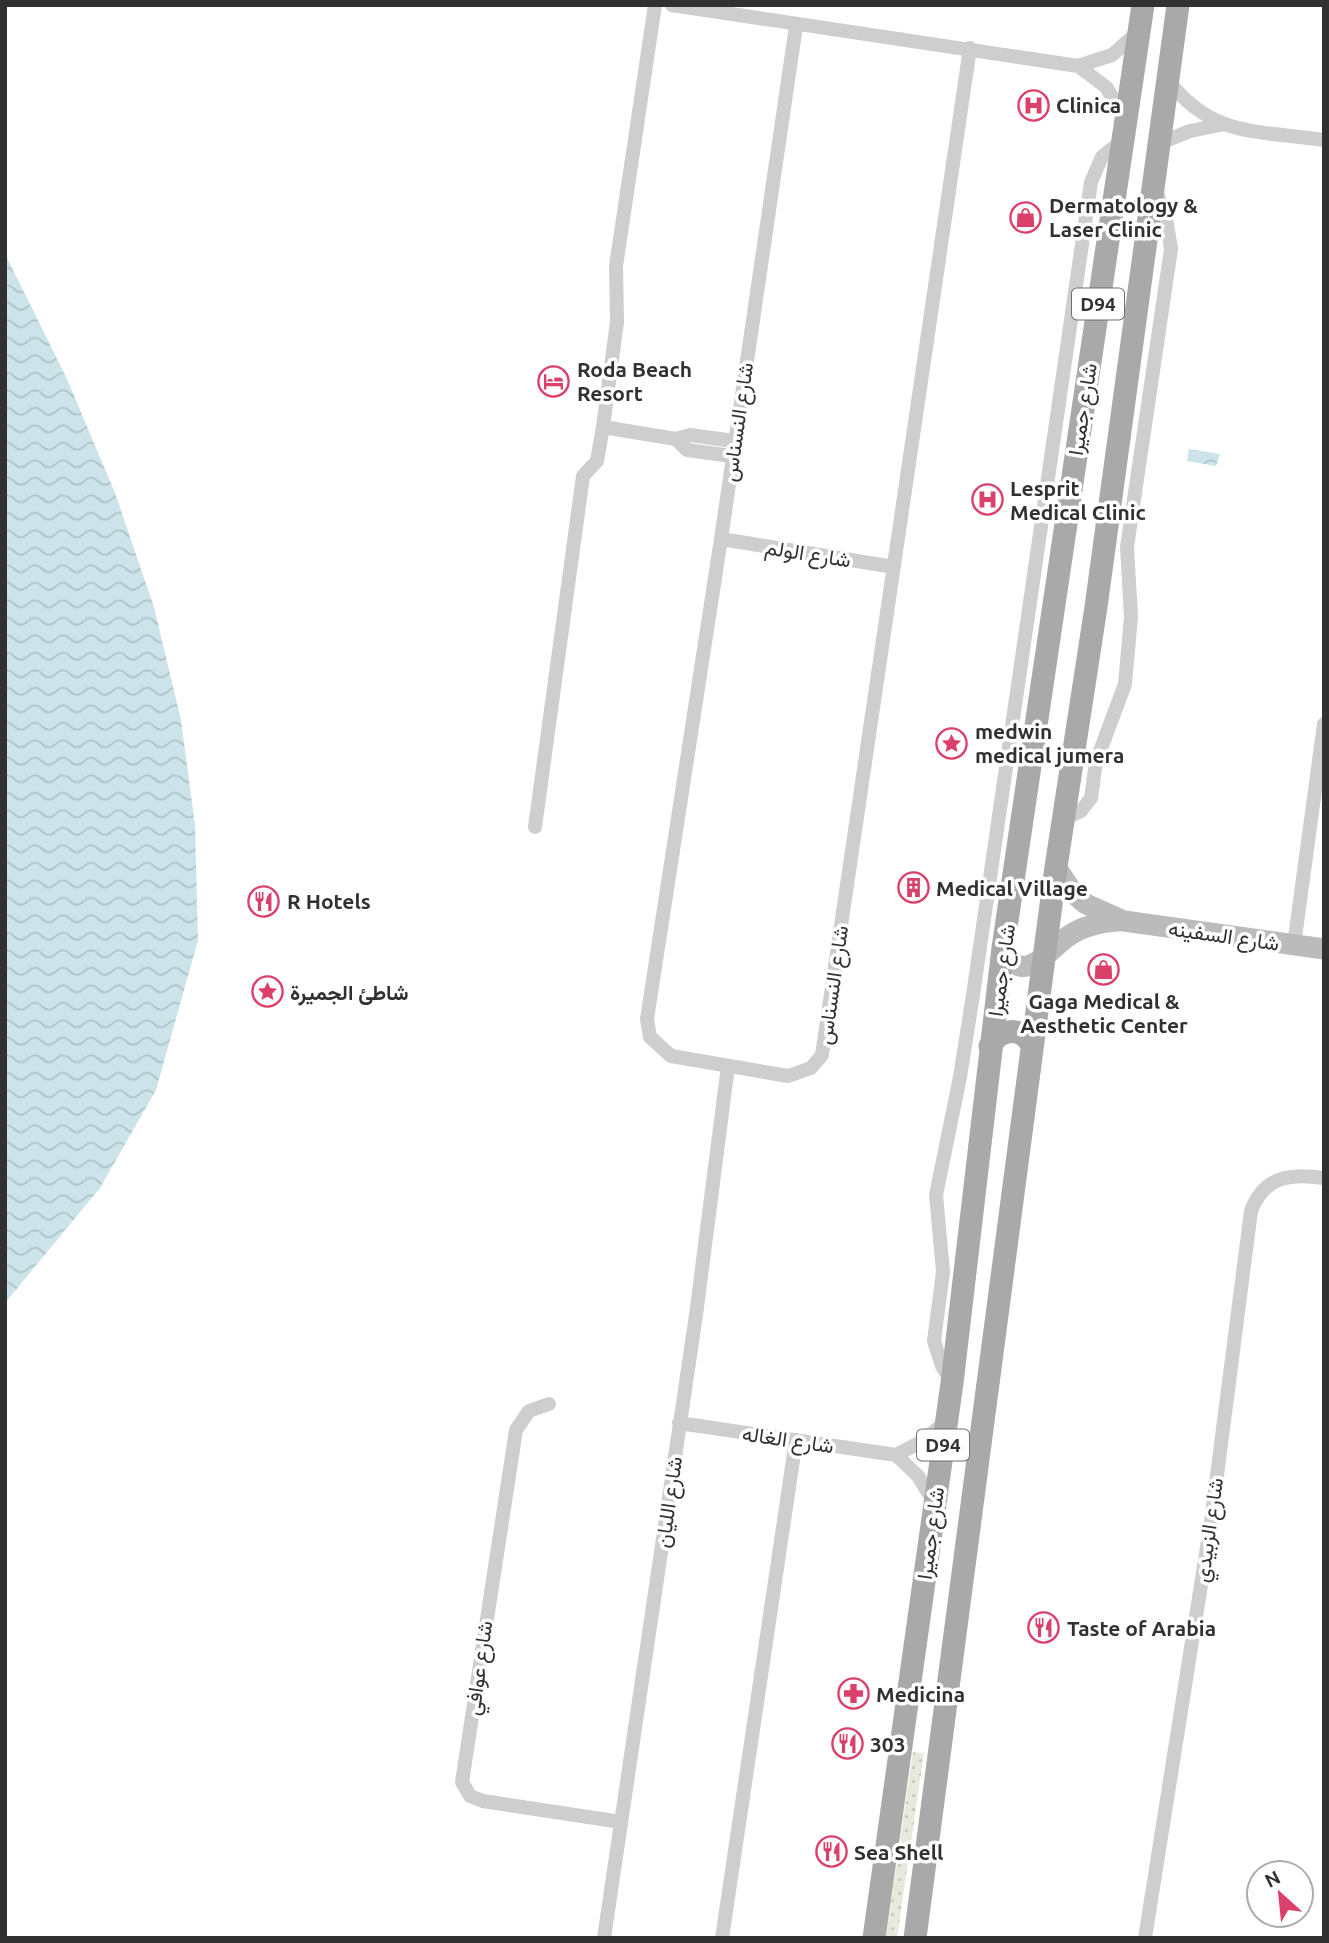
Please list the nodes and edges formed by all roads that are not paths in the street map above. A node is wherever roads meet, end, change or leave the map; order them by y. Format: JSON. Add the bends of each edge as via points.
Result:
{"nodes":[{"id":1,"x":655,"y":5,"type":"edge"},
{"id":2,"x":672,"y":5,"type":"edge"},
{"id":3,"x":1143,"y":5,"type":"edge"},
{"id":4,"x":1178,"y":5,"type":"edge"},
{"id":5,"x":796,"y":26,"type":"junction"},
{"id":6,"x":1138,"y":32,"type":"junction"},
{"id":7,"x":970,"y":48,"type":"junction"},
{"id":8,"x":1077,"y":66,"type":"junction"},
{"id":9,"x":1167,"y":79,"type":"junction"},
{"id":10,"x":1220,"y":125,"type":"junction"},
{"id":11,"x":1124,"y":129,"type":"junction"},
{"id":12,"x":1324,"y":140,"type":"edge"},
{"id":13,"x":1158,"y":144,"type":"junction"},
{"id":14,"x":1153,"y":182,"type":"junction"},
{"id":15,"x":603,"y":427,"type":"junction"},
{"id":16,"x":733,"y":448,"type":"junction"},
{"id":17,"x":722,"y":540,"type":"junction"},
{"id":18,"x":894,"y":567,"type":"junction"},
{"id":19,"x":1324,"y":724,"type":"edge"},
{"id":20,"x":1063,"y":820,"type":"junction"},
{"id":21,"x":535,"y":827,"type":"dead end"},
{"id":22,"x":1056,"y":867,"type":"junction"},
{"id":23,"x":1124,"y":921,"type":"junction"},
{"id":24,"x":1294,"y":945,"type":"junction"},
{"id":25,"x":1324,"y":949,"type":"edge"},
{"id":26,"x":1003,"y":951,"type":"junction"},
{"id":27,"x":1045,"y":955,"type":"junction"},
{"id":28,"x":1032,"y":1045,"type":"junction"},
{"id":29,"x":990,"y":1046,"type":"junction"},
{"id":30,"x":728,"y":1066,"type":"junction"},
{"id":31,"x":1324,"y":1178,"type":"edge"},
{"id":32,"x":953,"y":1382,"type":"junction"},
{"id":33,"x":549,"y":1404,"type":"dead end"},
{"id":34,"x":947,"y":1420,"type":"junction"},
{"id":35,"x":680,"y":1423,"type":"junction"},
{"id":36,"x":796,"y":1440,"type":"junction"},
{"id":37,"x":896,"y":1455,"type":"junction"},
{"id":38,"x":934,"y":1502,"type":"junction"},
{"id":39,"x":621,"y":1822,"type":"junction"},
{"id":40,"x":604,"y":1938,"type":"edge"},
{"id":41,"x":722,"y":1938,"type":"edge"},
{"id":42,"x":874,"y":1938,"type":"edge"},
{"id":43,"x":915,"y":1938,"type":"edge"},
{"id":44,"x":1145,"y":1938,"type":"edge"}],
"edges":[{"from":1,"to":15,"type":"street","via":[[616,266],[617,322]]},
{"from":2,"to":5,"type":"street"},
{"from":3,"to":6,"type":"main road","name":"شارع جميرا","number":"D94"},
{"from":4,"to":9,"type":"main road","name":"شارع جميرا","number":"D94"},
{"from":5,"to":7,"type":"street"},
{"from":5,"to":16,"type":"street","name":"شارع النسناس"},
{"from":6,"to":8,"type":"street","via":[[1112,55]]},
{"from":6,"to":11,"type":"main road","name":"شارع جميرا","number":"D94"},
{"from":7,"to":8,"type":"street"},
{"from":7,"to":18,"type":"street","name":"شارع النسناس"},
{"from":8,"to":11,"type":"street","via":[[1106,87]]},
{"from":9,"to":10,"type":"street","via":[[1193,108]]},
{"from":9,"to":13,"type":"main road","name":"شارع جميرا","number":"D94"},
{"from":10,"to":12,"type":"street"},
{"from":10,"to":13,"type":"street"},
{"from":11,"to":26,"type":"main road","name":"شارع جميرا","number":"D94"},
{"from":11,"to":32,"type":"street","via":[[1102,157],[1091,182],[973,995],[936,1195],[943,1272],[934,1341]]},
{"from":13,"to":14,"type":"main road","name":"شارع جميرا","number":"D94"},
{"from":14,"to":20,"type":"main road","name":"شارع جميرا","number":"D94"},
{"from":14,"to":20,"type":"street","via":[[1164,209],[1171,249],[1127,547],[1128,665],[1120,701],[1096,761],[1091,798],[1081,811]]},
{"from":15,"to":16,"type":"street","via":[[676,439],[687,450]]},
{"from":15,"to":21,"type":"street","via":[[597,460],[583,476]]},
{"from":16,"to":17,"type":"street","name":"شارع النسناس"},
{"from":17,"to":18,"type":"street","name":"شارع الولم"},
{"from":17,"to":30,"type":"street","name":"شارع النسناس","via":[[647,1019],[650,1037],[663,1052]]},
{"from":18,"to":30,"type":"street","name":"شارع النسناس","via":[[822,1055],[811,1068],[788,1076]]},
{"from":19,"to":24,"type":"street"},
{"from":20,"to":22,"type":"main road","name":"شارع جميرا","number":"D94"},
{"from":22,"to":23,"type":"street","name":"شارع السفينه","via":[[1086,904]]},
{"from":22,"to":27,"type":"main road","name":"شارع جميرا","number":"D94"},
{"from":23,"to":24,"type":"street","name":"شارع السفينه"},
{"from":23,"to":27,"type":"street","name":"شارع السفينه","via":[[1083,928]]},
{"from":24,"to":25,"type":"street","name":"شارع السفينه"},
{"from":26,"to":27,"type":"street","name":"شارع السفينه","via":[[1021,966],[1034,964]]},
{"from":26,"to":29,"type":"main road","name":"شارع جميرا","number":"D94"},
{"from":27,"to":28,"type":"main road","name":"شارع جميرا","number":"D94"},
{"from":28,"to":29,"type":"main road","via":[[1014,1031],[1000,1035]]},
{"from":28,"to":43,"type":"main road","name":"شارع جميرا","number":"D94"},
{"from":29,"to":32,"type":"main road","name":"شارع جميرا","number":"D94"},
{"from":30,"to":35,"type":"street","name":"شارع الليان"},
{"from":31,"to":44,"type":"street","name":"شارع الزبيدي","via":[[1280,1178],[1261,1191],[1251,1211],[1211,1522]]},
{"from":32,"to":34,"type":"main road","name":"شارع جميرا","number":"D94"},
{"from":33,"to":39,"type":"street","name":"شارع عوافي","via":[[529,1411],[516,1430],[462,1782],[470,1796],[483,1801]]},
{"from":34,"to":37,"type":"street","via":[[923,1441]]},
{"from":34,"to":38,"type":"main road","name":"شارع جميرا","number":"D94"},
{"from":35,"to":36,"type":"street","name":"شارع الغاله"},
{"from":35,"to":39,"type":"street","name":"شارع الليان"},
{"from":36,"to":37,"type":"street","name":"شارع الغاله"},
{"from":36,"to":41,"type":"street"},
{"from":37,"to":38,"type":"street","via":[[918,1476]]},
{"from":38,"to":42,"type":"main road","name":"شارع جميرا","number":"D94"},
{"from":39,"to":40,"type":"street","name":"شارع الليان"}]}
